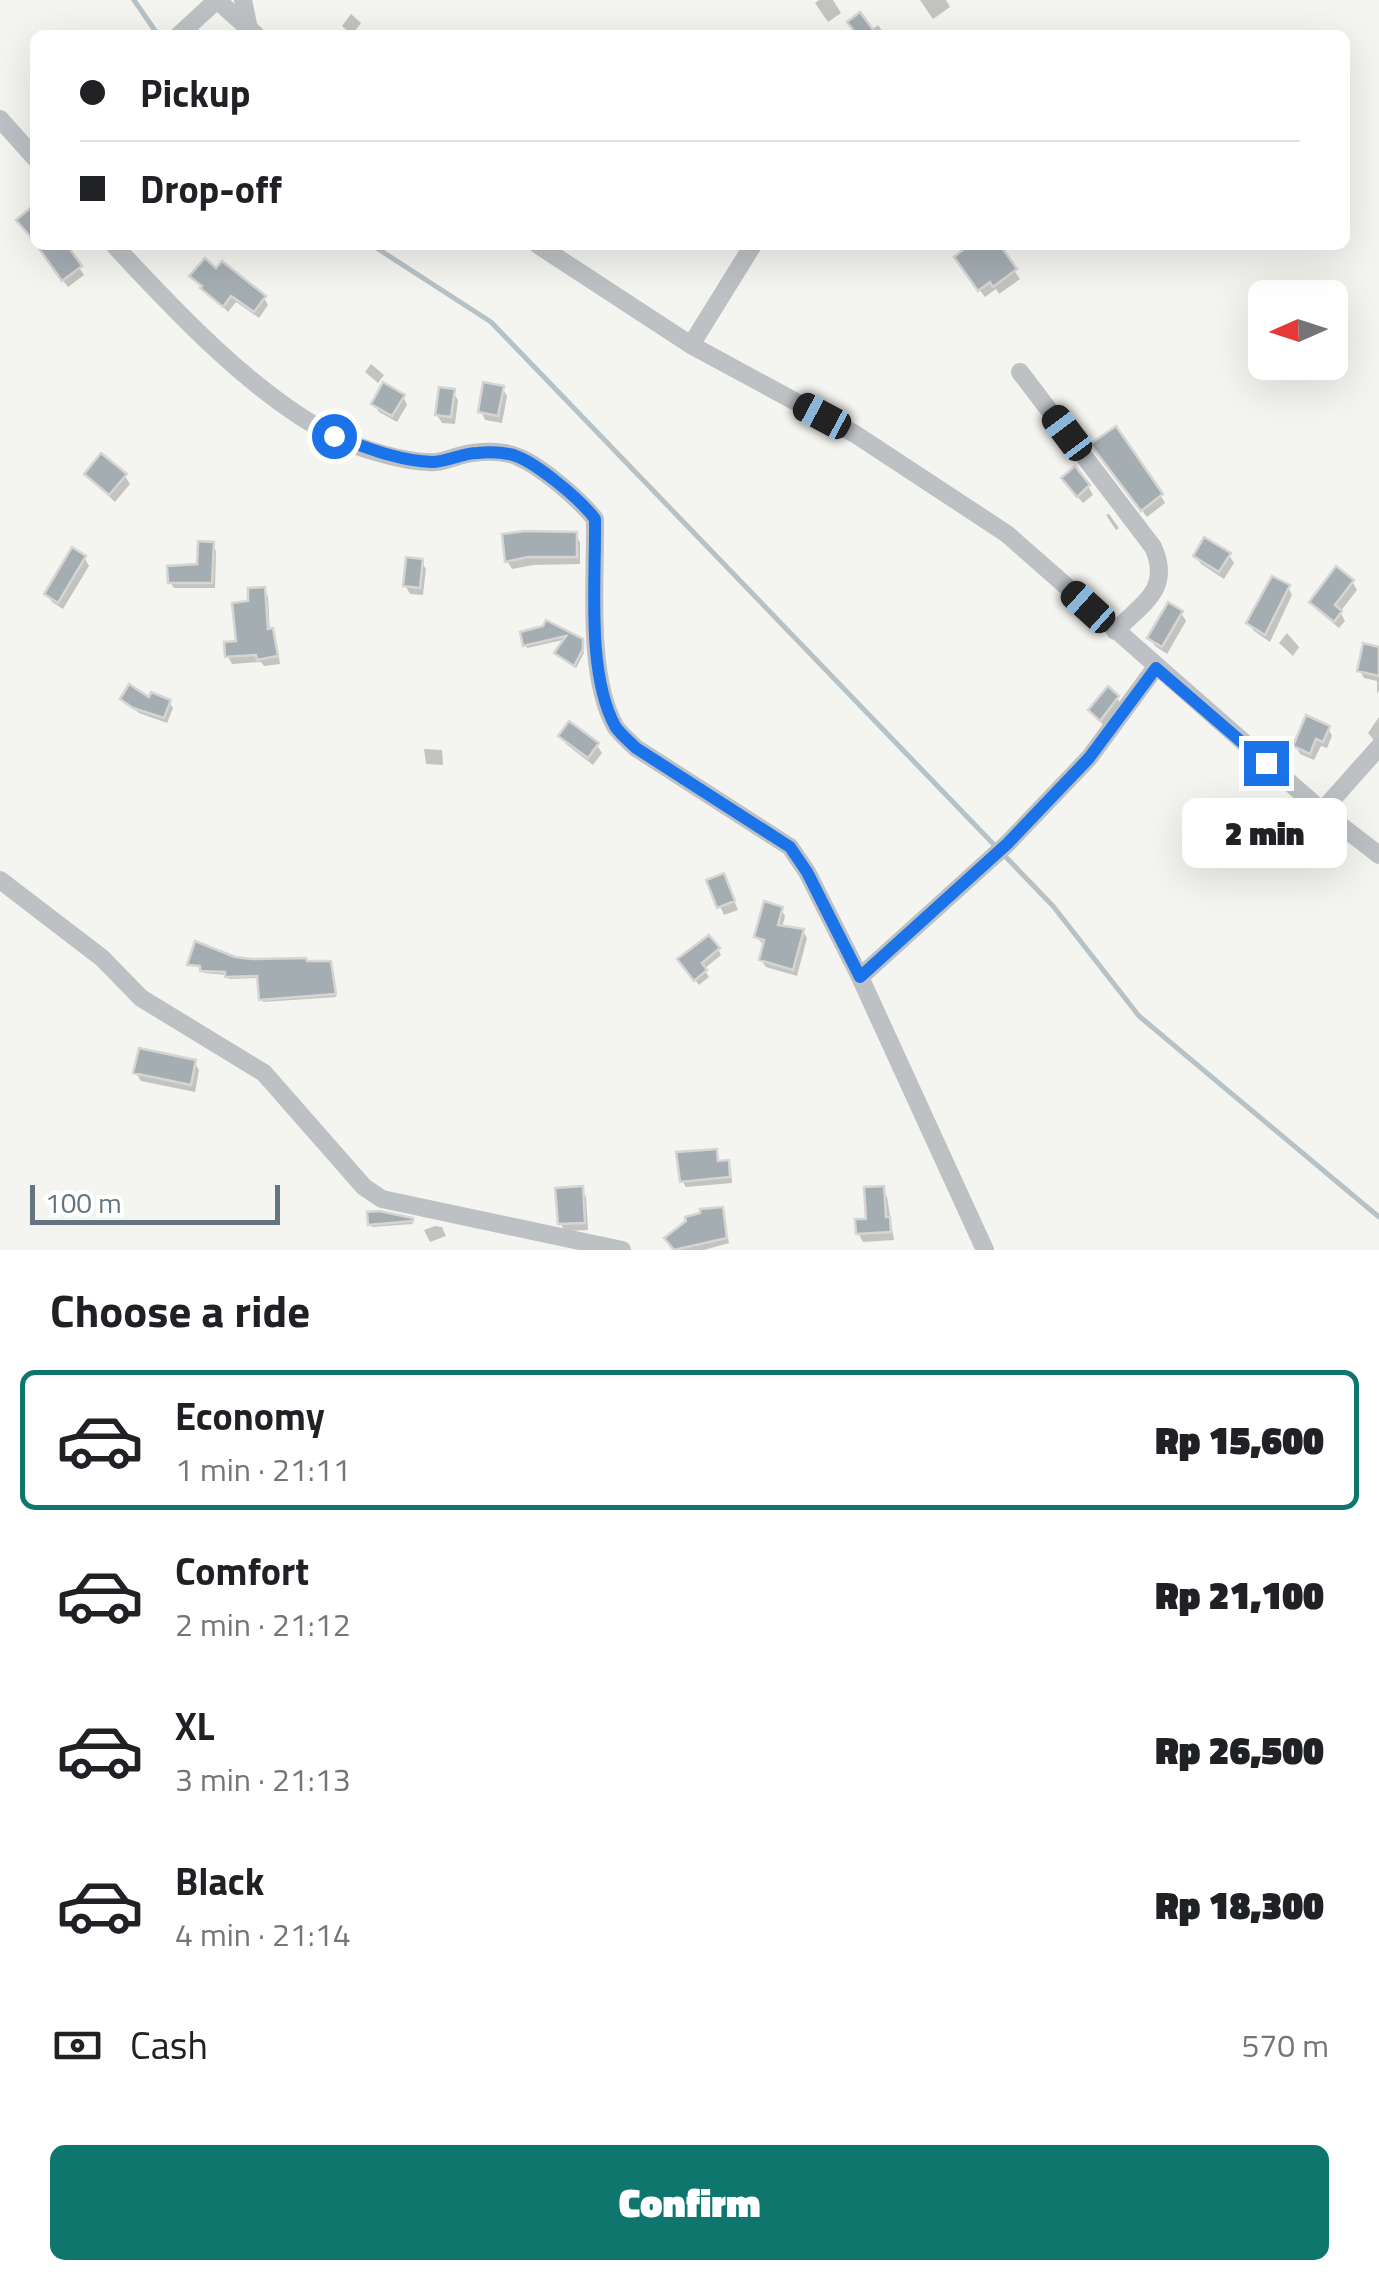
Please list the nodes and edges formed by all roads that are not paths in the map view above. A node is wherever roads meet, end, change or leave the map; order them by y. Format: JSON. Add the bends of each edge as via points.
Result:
{"nodes":[{"id":1,"x":217,"y":0,"type":"edge"},
{"id":2,"x":243,"y":0,"type":"edge"},
{"id":3,"x":184,"y":30,"type":"edge"},
{"id":4,"x":251,"y":30,"type":"edge"},
{"id":5,"x":252,"y":30,"type":"edge"},
{"id":6,"x":0,"y":119,"type":"edge"},
{"id":7,"x":30,"y":152,"type":"edge"},
{"id":8,"x":119,"y":250,"type":"edge"},
{"id":9,"x":546,"y":250,"type":"edge"},
{"id":10,"x":750,"y":250,"type":"edge"},
{"id":11,"x":691,"y":345,"type":"junction"},
{"id":12,"x":1020,"y":372,"type":"dead end"},
{"id":13,"x":1115,"y":631,"type":"junction"},
{"id":14,"x":1156,"y":668,"type":"junction"},
{"id":15,"x":1379,"y":748,"type":"edge"},
{"id":16,"x":1322,"y":810,"type":"junction"},
{"id":17,"x":1379,"y":854,"type":"edge"},
{"id":18,"x":0,"y":880,"type":"edge"},
{"id":19,"x":860,"y":977,"type":"junction"},
{"id":20,"x":622,"y":1250,"type":"edge"},
{"id":21,"x":985,"y":1250,"type":"edge"}],
"edges":[{"from":1,"to":3,"type":"street"},
{"from":1,"to":4,"type":"street"},
{"from":2,"to":5,"type":"street"},
{"from":6,"to":7,"type":"street"},
{"from":8,"to":19,"type":"street","via":[[264,390],[334,436],[421,461],[509,454],[586,508],[595,519],[594,616],[604,699],[616,729],[790,847]]},
{"from":9,"to":11,"type":"street"},
{"from":10,"to":11,"type":"street"},
{"from":11,"to":13,"type":"street","via":[[855,434],[1008,534]]},
{"from":12,"to":13,"type":"street","via":[[1161,564],[1156,589]]},
{"from":13,"to":14,"type":"street"},
{"from":14,"to":16,"type":"street"},
{"from":14,"to":19,"type":"street","via":[[1089,758],[1007,844]]},
{"from":15,"to":16,"type":"street"},
{"from":16,"to":17,"type":"street"},
{"from":18,"to":20,"type":"street","via":[[102,958],[141,998],[264,1073],[382,1199]]},
{"from":19,"to":21,"type":"street"}]}
